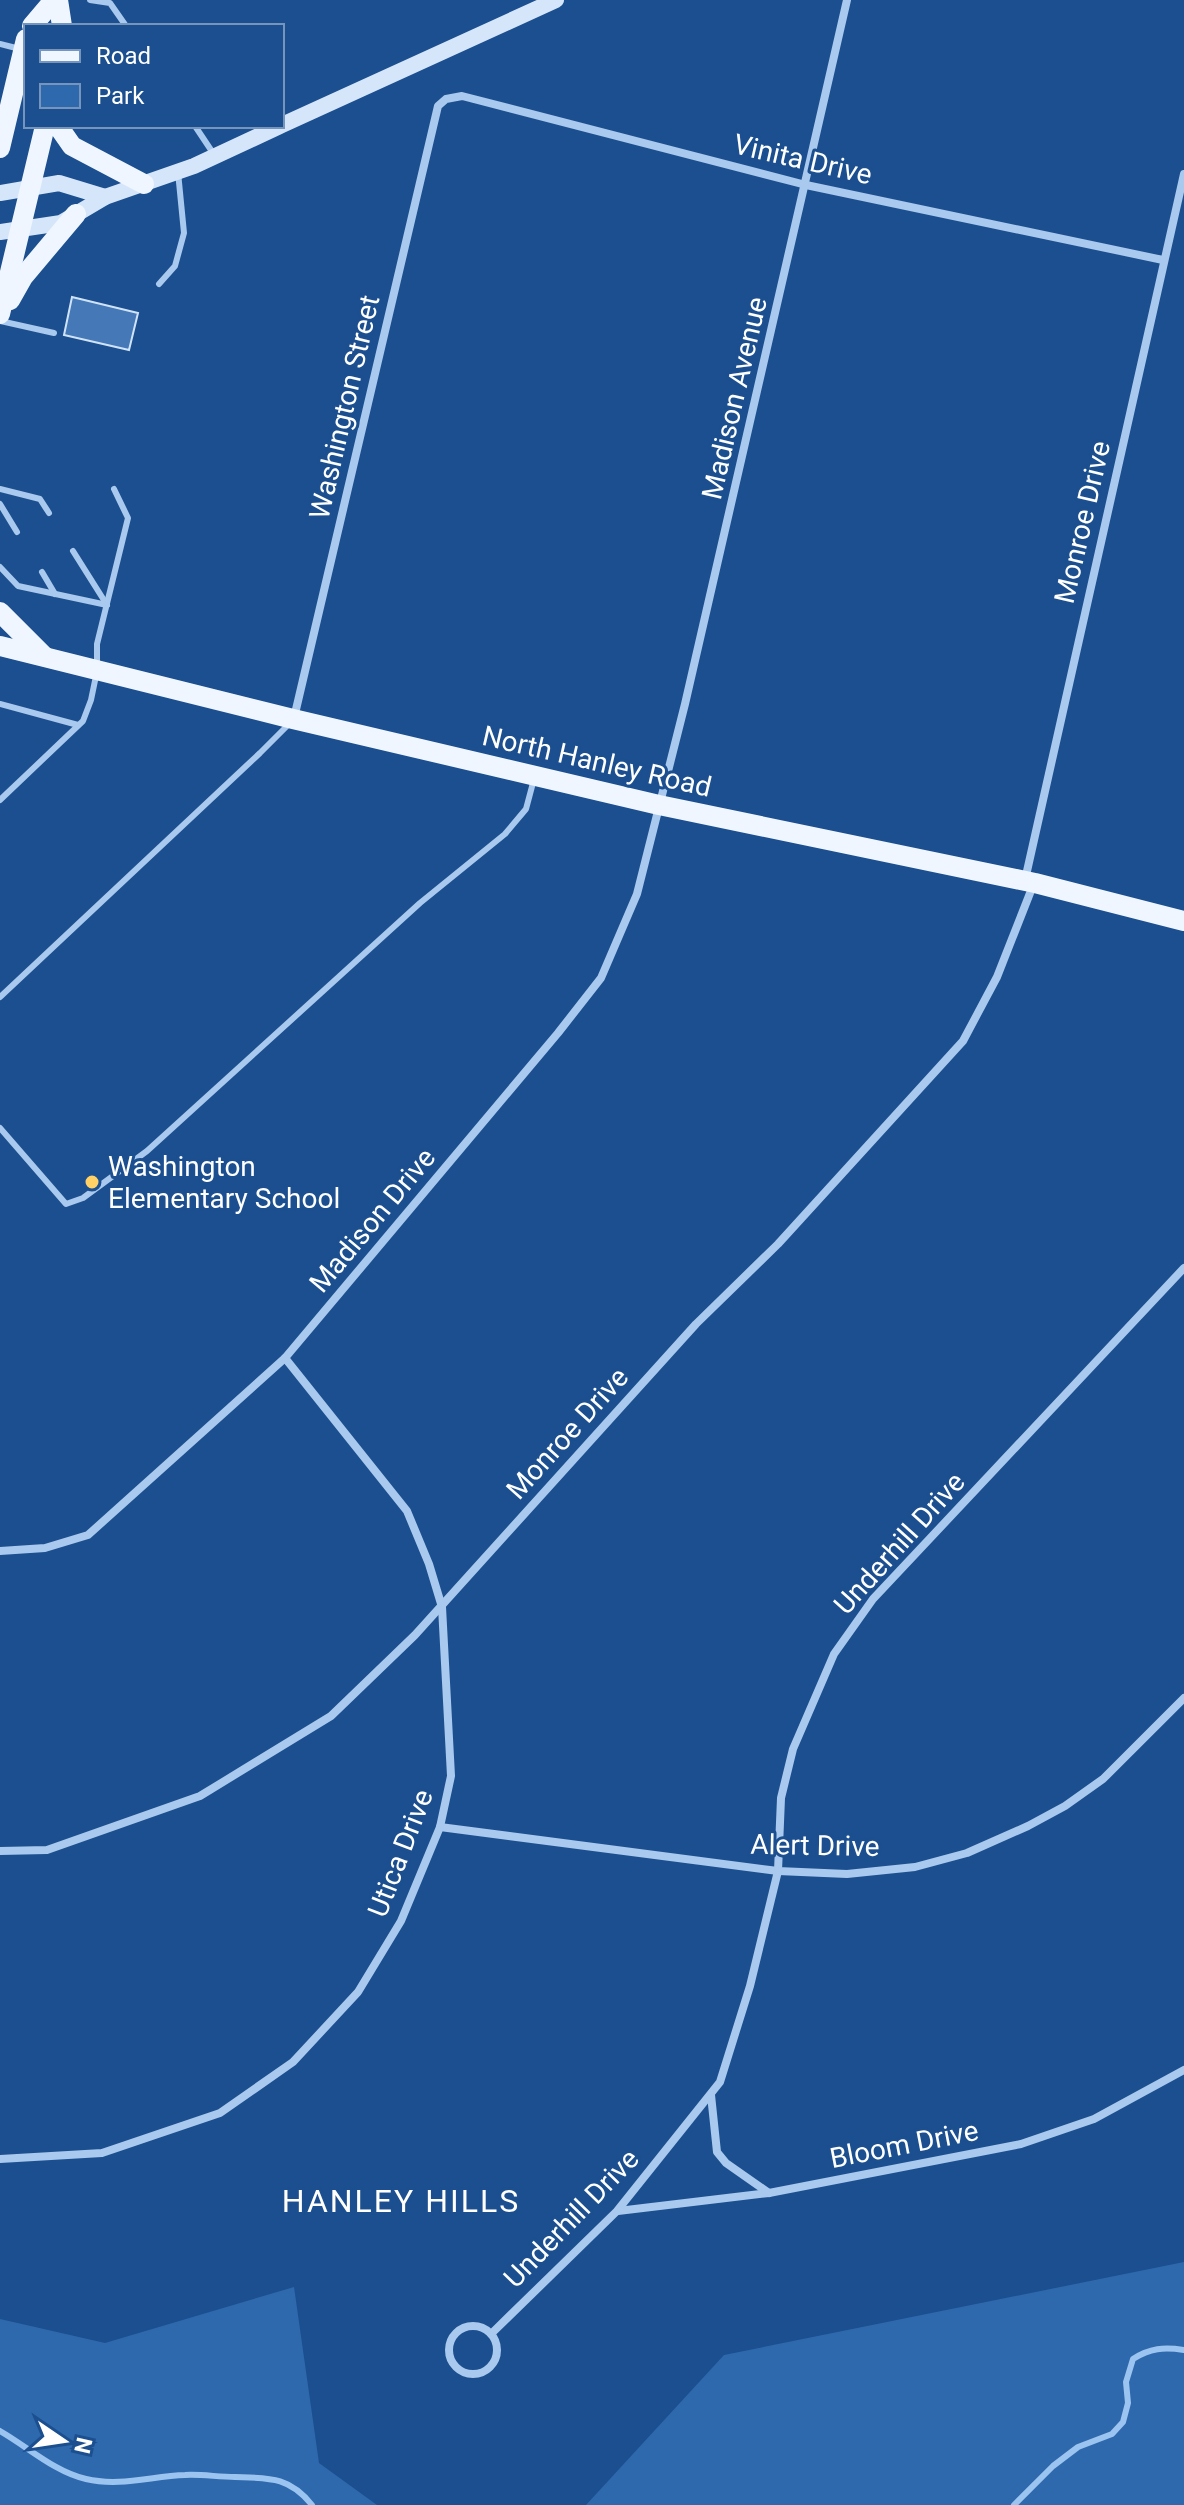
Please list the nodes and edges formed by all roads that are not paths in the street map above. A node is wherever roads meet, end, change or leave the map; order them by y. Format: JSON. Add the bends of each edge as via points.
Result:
{"nodes":[{"id":1,"x":56,"y":0,"type":"edge"},
{"id":2,"x":90,"y":0,"type":"edge"},
{"id":3,"x":556,"y":0,"type":"edge"},
{"id":4,"x":847,"y":0,"type":"edge"},
{"id":5,"x":34,"y":24,"type":"edge"},
{"id":6,"x":62,"y":24,"type":"edge"},
{"id":7,"x":125,"y":24,"type":"edge"},
{"id":8,"x":0,"y":44,"type":"edge"},
{"id":9,"x":24,"y":44,"type":"edge"},
{"id":10,"x":24,"y":48,"type":"edge"},
{"id":11,"x":438,"y":106,"type":"joint"},
{"id":12,"x":3,"y":124,"type":"edge"},
{"id":13,"x":284,"y":125,"type":"edge"},
{"id":14,"x":44,"y":128,"type":"edge"},
{"id":15,"x":59,"y":128,"type":"edge"},
{"id":16,"x":196,"y":128,"type":"edge"},
{"id":17,"x":277,"y":128,"type":"edge"},
{"id":18,"x":0,"y":148,"type":"edge"},
{"id":19,"x":215,"y":156,"type":"junction"},
{"id":20,"x":178,"y":172,"type":"junction"},
{"id":21,"x":1184,"y":174,"type":"edge"},
{"id":22,"x":144,"y":184,"type":"junction"},
{"id":23,"x":806,"y":185,"type":"junction"},
{"id":24,"x":30,"y":186,"type":"junction"},
{"id":25,"x":0,"y":193,"type":"edge"},
{"id":26,"x":105,"y":197,"type":"junction"},
{"id":27,"x":76,"y":214,"type":"junction"},
{"id":28,"x":10,"y":231,"type":"edge"},
{"id":29,"x":1163,"y":260,"type":"junction"},
{"id":30,"x":159,"y":284,"type":"dead end"},
{"id":31,"x":0,"y":317,"type":"edge"},
{"id":32,"x":54,"y":333,"type":"dead end"},
{"id":33,"x":114,"y":489,"type":"dead end"},
{"id":34,"x":2,"y":490,"type":"edge"},
{"id":35,"x":0,"y":503,"type":"edge"},
{"id":36,"x":49,"y":513,"type":"dead end"},
{"id":37,"x":17,"y":532,"type":"dead end"},
{"id":38,"x":73,"y":551,"type":"dead end"},
{"id":39,"x":0,"y":567,"type":"edge"},
{"id":40,"x":42,"y":572,"type":"dead end"},
{"id":41,"x":55,"y":594,"type":"junction"},
{"id":42,"x":107,"y":605,"type":"junction"},
{"id":43,"x":0,"y":612,"type":"edge"},
{"id":44,"x":0,"y":646,"type":"edge"},
{"id":45,"x":44,"y":656,"type":"junction"},
{"id":46,"x":97,"y":671,"type":"junction"},
{"id":47,"x":0,"y":704,"type":"edge"},
{"id":48,"x":293,"y":719,"type":"junction"},
{"id":49,"x":78,"y":725,"type":"junction"},
{"id":50,"x":535,"y":776,"type":"junction"},
{"id":51,"x":0,"y":800,"type":"edge"},
{"id":52,"x":659,"y":805,"type":"junction"},
{"id":53,"x":1030,"y":882,"type":"junction"},
{"id":54,"x":1184,"y":921,"type":"edge"},
{"id":55,"x":0,"y":997,"type":"edge"},
{"id":56,"x":0,"y":1128,"type":"edge"},
{"id":57,"x":1184,"y":1268,"type":"edge"},
{"id":58,"x":285,"y":1358,"type":"junction"},
{"id":59,"x":0,"y":1551,"type":"edge"},
{"id":60,"x":442,"y":1607,"type":"junction"},
{"id":61,"x":1184,"y":1698,"type":"edge"},
{"id":62,"x":440,"y":1827,"type":"junction"},
{"id":63,"x":0,"y":1851,"type":"edge"},
{"id":64,"x":778,"y":1871,"type":"junction"},
{"id":65,"x":1184,"y":2070,"type":"edge"},
{"id":66,"x":711,"y":2094,"type":"junction"},
{"id":67,"x":0,"y":2159,"type":"edge"},
{"id":68,"x":769,"y":2193,"type":"junction"},
{"id":69,"x":617,"y":2211,"type":"junction"},
{"id":70,"x":491,"y":2334,"type":"junction"}],
"edges":[{"from":1,"to":5,"type":"main road"},
{"from":1,"to":6,"type":"main road"},
{"from":2,"to":7,"type":"lane","via":[[110,3]]},
{"from":3,"to":13,"type":"main road"},
{"from":4,"to":23,"type":"street","name":"Madison Avenue"},
{"from":8,"to":9,"type":"lane"},
{"from":10,"to":12,"type":"main road"},
{"from":11,"to":23,"type":"street","name":"Vinita Drive","via":[[462,96]]},
{"from":11,"to":48,"type":"street","name":"Washington Street"},
{"from":12,"to":18,"type":"main road"},
{"from":14,"to":24,"type":"main road"},
{"from":15,"to":22,"type":"main road","via":[[72,146]]},
{"from":16,"to":19,"type":"lane"},
{"from":17,"to":19,"type":"main road"},
{"from":19,"to":20,"type":"main road"},
{"from":20,"to":22,"type":"main road"},
{"from":20,"to":30,"type":"lane","via":[[184,233],[175,266]]},
{"from":21,"to":29,"type":"street","name":"Monroe Drive"},
{"from":22,"to":26,"type":"main road"},
{"from":23,"to":29,"type":"street","name":"Vinita Drive"},
{"from":23,"to":52,"type":"street","name":"Madison Avenue"},
{"from":24,"to":25,"type":"main road"},
{"from":24,"to":26,"type":"main road","via":[[59,183]]},
{"from":24,"to":28,"type":"main road"},
{"from":26,"to":27,"type":"main road"},
{"from":27,"to":28,"type":"main road","via":[[61,223]]},
{"from":27,"to":31,"type":"main road","via":[[23,277]]},
{"from":28,"to":31,"type":"main road"},
{"from":29,"to":53,"type":"street","name":"Monroe Drive"},
{"from":31,"to":32,"type":"lane"},
{"from":33,"to":42,"type":"lane","via":[[128,518]]},
{"from":34,"to":35,"type":"lane"},
{"from":34,"to":36,"type":"lane","via":[[40,499]]},
{"from":35,"to":37,"type":"lane"},
{"from":38,"to":42,"type":"lane"},
{"from":39,"to":41,"type":"lane","via":[[18,586]]},
{"from":40,"to":41,"type":"lane"},
{"from":41,"to":42,"type":"lane"},
{"from":42,"to":46,"type":"lane","via":[[97,644]]},
{"from":43,"to":45,"type":"main road"},
{"from":44,"to":45,"type":"main road","name":"North Hanley Road"},
{"from":45,"to":46,"type":"main road","name":"North Hanley Road"},
{"from":46,"to":48,"type":"main road","name":"North Hanley Road"},
{"from":46,"to":49,"type":"lane"},
{"from":47,"to":49,"type":"lane"},
{"from":48,"to":50,"type":"main road","name":"North Hanley Road"},
{"from":48,"to":55,"type":"lane"},
{"from":49,"to":51,"type":"lane"},
{"from":50,"to":52,"type":"main road","name":"North Hanley Road"},
{"from":50,"to":56,"type":"lane","via":[[526,809],[505,834],[147,1151],[83,1198],[66,1204]]},
{"from":52,"to":53,"type":"main road","name":"North Hanley Road"},
{"from":52,"to":58,"type":"street","name":"Madison Drive","via":[[637,894],[601,978]]},
{"from":53,"to":54,"type":"main road","name":"North Hanley Road"},
{"from":53,"to":60,"type":"street","name":"Monroe Drive","via":[[997,977],[963,1041],[778,1244],[696,1324]]},
{"from":57,"to":64,"type":"street","name":"Underhill Drive","via":[[852,1626],[834,1654],[793,1749],[781,1798]]},
{"from":58,"to":59,"type":"street","name":"Madison Drive","via":[[88,1535],[45,1548]]},
{"from":58,"to":60,"type":"street","name":"Utica Drive","via":[[407,1511]]},
{"from":60,"to":62,"type":"street","name":"Utica Drive","via":[[451,1776]]},
{"from":60,"to":63,"type":"street","name":"Monroe Drive","via":[[331,1716],[200,1796],[47,1850]]},
{"from":61,"to":64,"type":"street","name":"Alert Drive","via":[[1103,1779],[1065,1806],[967,1853],[915,1867],[847,1874]]},
{"from":62,"to":64,"type":"street","name":"Alert Drive"},
{"from":62,"to":67,"type":"street","name":"Utica Drive","via":[[401,1921],[358,1992],[293,2062],[220,2113],[102,2153]]},
{"from":64,"to":66,"type":"street","name":"Underhill Drive","via":[[750,1986],[720,2082]]},
{"from":65,"to":68,"type":"street","name":"Bloom Drive","via":[[1094,2119],[1021,2144]]},
{"from":66,"to":68,"type":"street","via":[[717,2152]]},
{"from":66,"to":69,"type":"street","name":"Underhill Drive"},
{"from":68,"to":69,"type":"street","name":"Bloom Drive"},
{"from":69,"to":70,"type":"street","name":"Underhill Drive"},
{"from":70,"to":70,"type":"street","via":[[497,2345],[491,2367],[473,2374],[457,2367],[449,2352],[457,2332],[476,2325]]}]}
